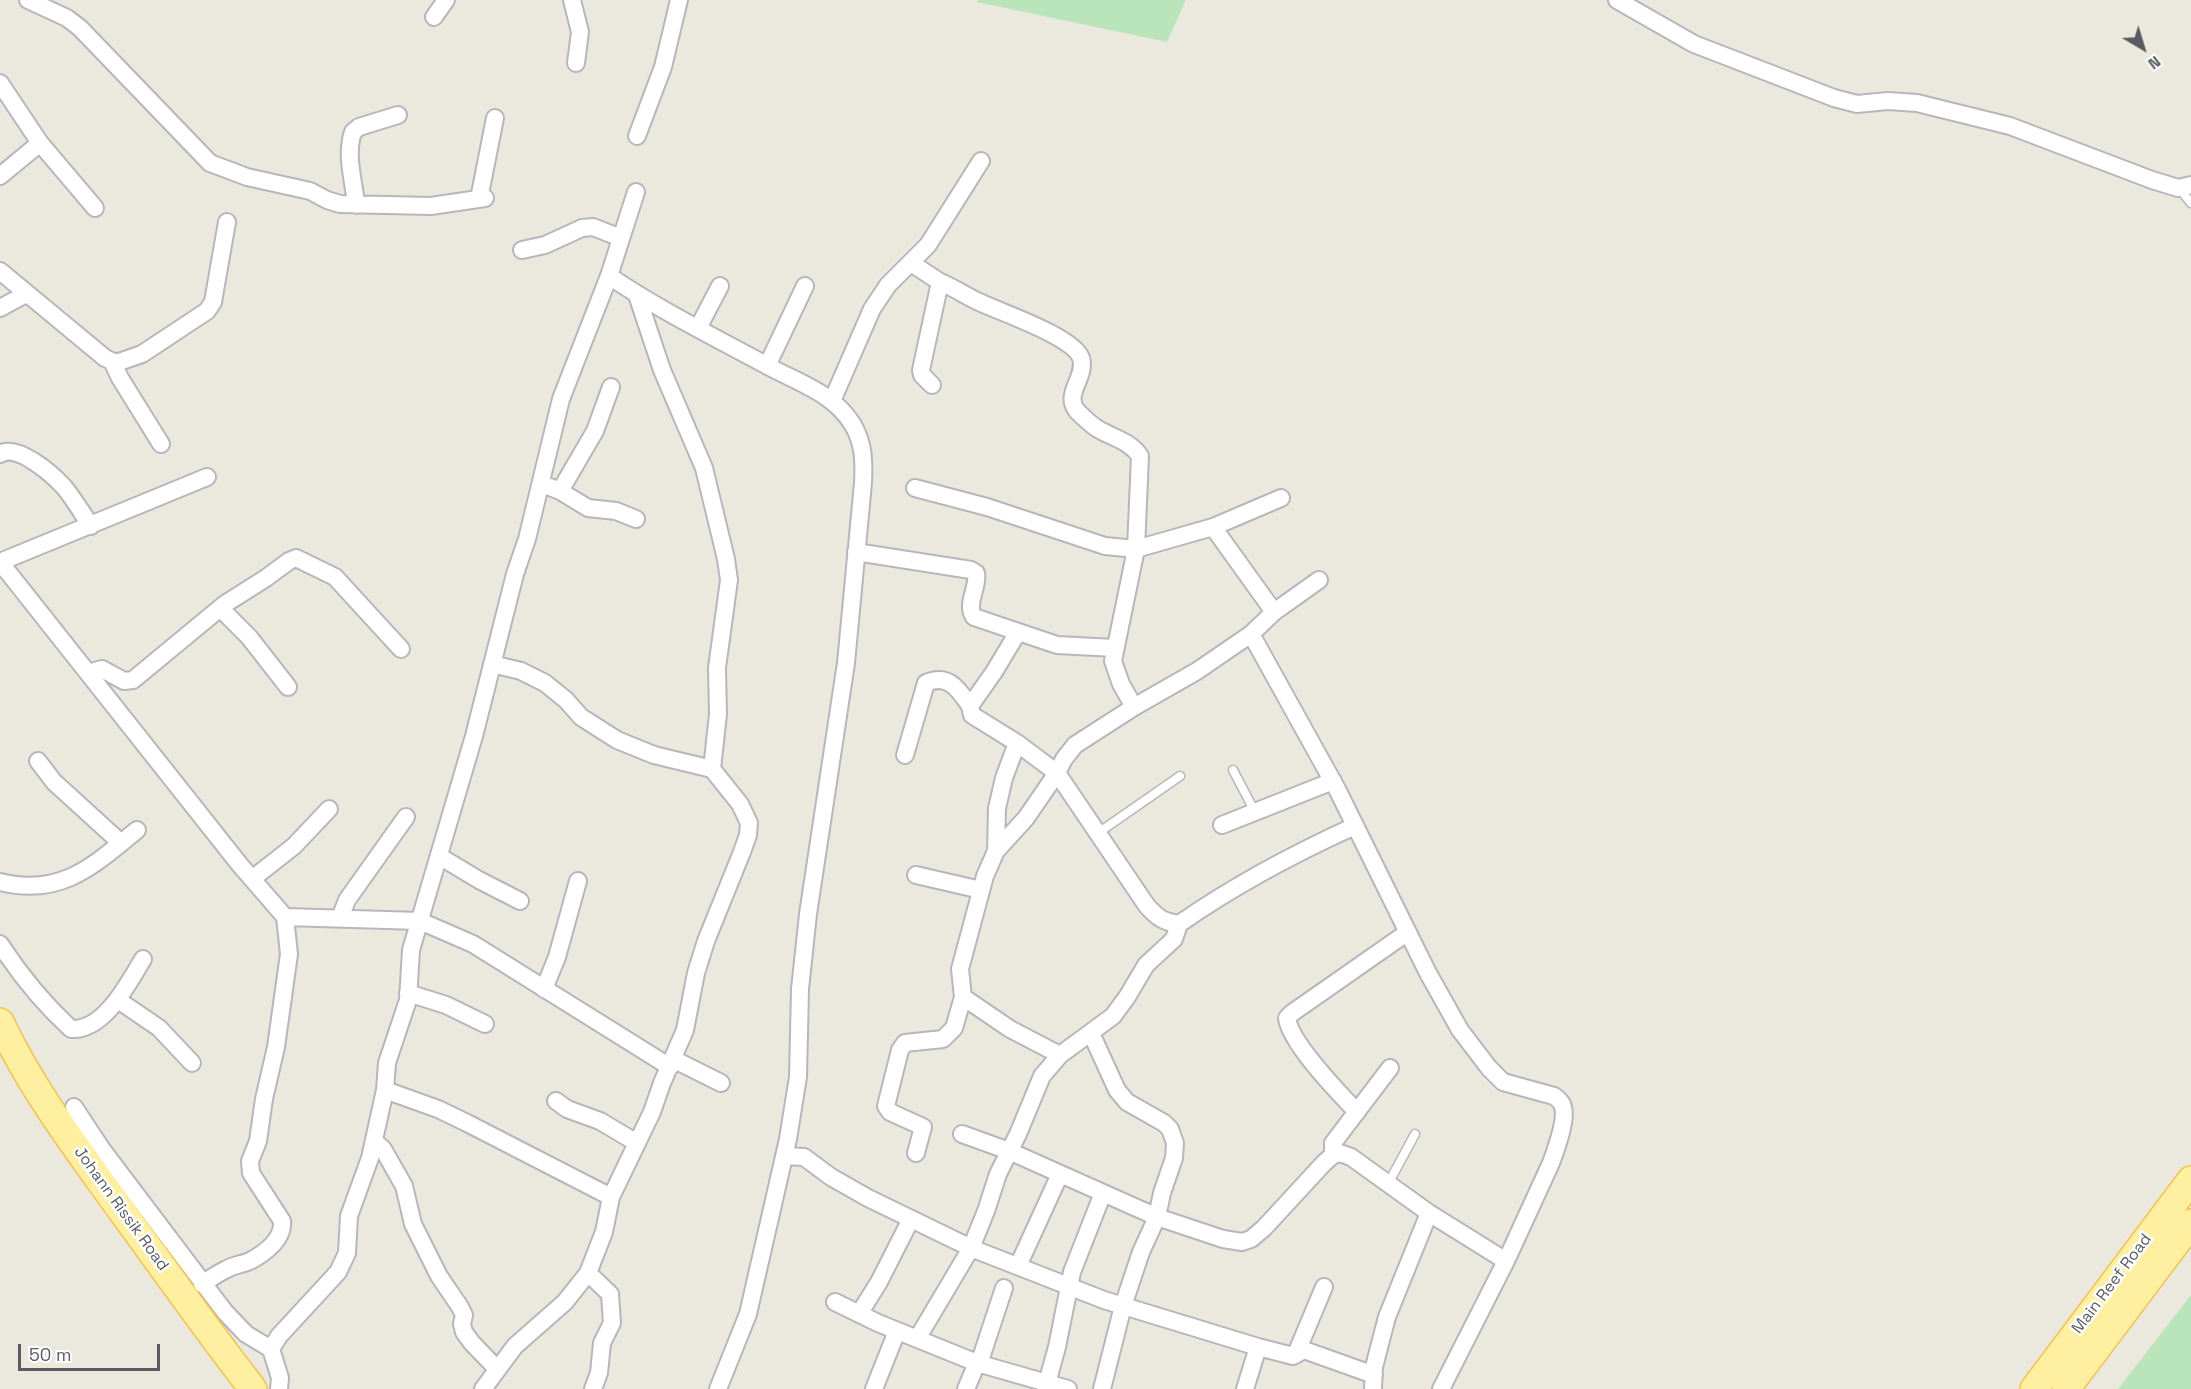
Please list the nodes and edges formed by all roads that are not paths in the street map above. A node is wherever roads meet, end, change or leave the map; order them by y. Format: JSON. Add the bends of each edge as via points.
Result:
{"nodes":[{"id":1,"x":28,"y":0,"type":"edge"},
{"id":2,"x":446,"y":0,"type":"edge"},
{"id":3,"x":572,"y":0,"type":"edge"},
{"id":4,"x":680,"y":0,"type":"edge"},
{"id":5,"x":1617,"y":0,"type":"edge"},
{"id":6,"x":434,"y":16,"type":"dead end"},
{"id":7,"x":576,"y":63,"type":"dead end"},
{"id":8,"x":0,"y":83,"type":"edge"},
{"id":9,"x":398,"y":115,"type":"dead end"},
{"id":10,"x":495,"y":118,"type":"dead end"},
{"id":11,"x":637,"y":136,"type":"dead end"},
{"id":12,"x":40,"y":143,"type":"junction"},
{"id":13,"x":981,"y":161,"type":"dead end"},
{"id":14,"x":0,"y":176,"type":"edge"},
{"id":15,"x":2185,"y":187,"type":"edge"},
{"id":16,"x":636,"y":192,"type":"dead end"},
{"id":17,"x":2191,"y":203,"type":"edge"},
{"id":18,"x":356,"y":205,"type":"junction"},
{"id":19,"x":95,"y":208,"type":"dead end"},
{"id":20,"x":227,"y":222,"type":"dead end"},
{"id":21,"x":621,"y":238,"type":"junction"},
{"id":22,"x":522,"y":250,"type":"dead end"},
{"id":23,"x":911,"y":263,"type":"junction"},
{"id":24,"x":0,"y":271,"type":"edge"},
{"id":25,"x":609,"y":276,"type":"junction"},
{"id":26,"x":940,"y":282,"type":"junction"},
{"id":27,"x":720,"y":286,"type":"dead end"},
{"id":28,"x":805,"y":286,"type":"dead end"},
{"id":29,"x":26,"y":294,"type":"junction"},
{"id":30,"x":637,"y":295,"type":"junction"},
{"id":31,"x":0,"y":308,"type":"edge"},
{"id":32,"x":698,"y":328,"type":"junction"},
{"id":33,"x":112,"y":361,"type":"junction"},
{"id":34,"x":767,"y":366,"type":"junction"},
{"id":35,"x":932,"y":385,"type":"dead end"},
{"id":36,"x":610,"y":387,"type":"dead end"},
{"id":37,"x":832,"y":401,"type":"junction"},
{"id":38,"x":161,"y":444,"type":"dead end"},
{"id":39,"x":0,"y":454,"type":"edge"},
{"id":40,"x":207,"y":477,"type":"dead end"},
{"id":41,"x":541,"y":483,"type":"junction"},
{"id":42,"x":915,"y":488,"type":"dead end"},
{"id":43,"x":560,"y":490,"type":"junction"},
{"id":44,"x":1281,"y":498,"type":"dead end"},
{"id":45,"x":636,"y":519,"type":"dead end"},
{"id":46,"x":91,"y":526,"type":"junction"},
{"id":47,"x":1213,"y":527,"type":"junction"},
{"id":48,"x":1136,"y":549,"type":"junction"},
{"id":49,"x":856,"y":552,"type":"junction"},
{"id":50,"x":0,"y":562,"type":"edge"},
{"id":51,"x":1319,"y":580,"type":"dead end"},
{"id":52,"x":220,"y":608,"type":"junction"},
{"id":53,"x":1274,"y":612,"type":"junction"},
{"id":54,"x":1018,"y":632,"type":"junction"},
{"id":55,"x":1251,"y":634,"type":"junction"},
{"id":56,"x":1115,"y":648,"type":"junction"},
{"id":57,"x":401,"y":649,"type":"dead end"},
{"id":58,"x":492,"y":664,"type":"junction"},
{"id":59,"x":88,"y":674,"type":"junction"},
{"id":60,"x":288,"y":687,"type":"dead end"},
{"id":61,"x":970,"y":706,"type":"junction"},
{"id":62,"x":1134,"y":707,"type":"junction"},
{"id":63,"x":1017,"y":743,"type":"junction"},
{"id":64,"x":905,"y":755,"type":"dead end"},
{"id":65,"x":38,"y":761,"type":"dead end"},
{"id":66,"x":712,"y":769,"type":"junction"},
{"id":67,"x":1233,"y":770,"type":"dead end"},
{"id":68,"x":1057,"y":772,"type":"junction"},
{"id":69,"x":1180,"y":776,"type":"dead end"},
{"id":70,"x":1333,"y":781,"type":"junction"},
{"id":71,"x":329,"y":809,"type":"dead end"},
{"id":72,"x":1255,"y":812,"type":"junction"},
{"id":73,"x":406,"y":818,"type":"dead end"},
{"id":74,"x":1222,"y":825,"type":"dead end"},
{"id":75,"x":1355,"y":826,"type":"junction"},
{"id":76,"x":137,"y":830,"type":"dead end"},
{"id":77,"x":1098,"y":833,"type":"junction"},
{"id":78,"x":121,"y":843,"type":"junction"},
{"id":79,"x":996,"y":851,"type":"junction"},
{"id":80,"x":440,"y":856,"type":"junction"},
{"id":81,"x":916,"y":875,"type":"dead end"},
{"id":82,"x":252,"y":879,"type":"junction"},
{"id":83,"x":578,"y":881,"type":"dead end"},
{"id":84,"x":0,"y":882,"type":"edge"},
{"id":85,"x":981,"y":890,"type":"junction"},
{"id":86,"x":520,"y":901,"type":"dead end"},
{"id":87,"x":285,"y":917,"type":"junction"},
{"id":88,"x":340,"y":918,"type":"junction"},
{"id":89,"x":420,"y":921,"type":"junction"},
{"id":90,"x":1179,"y":924,"type":"junction"},
{"id":91,"x":1408,"y":932,"type":"junction"},
{"id":92,"x":0,"y":944,"type":"edge"},
{"id":93,"x":143,"y":959,"type":"dead end"},
{"id":94,"x":544,"y":988,"type":"junction"},
{"id":95,"x":408,"y":993,"type":"junction"},
{"id":96,"x":963,"y":997,"type":"junction"},
{"id":97,"x":118,"y":1000,"type":"junction"},
{"id":98,"x":0,"y":1022,"type":"edge"},
{"id":99,"x":485,"y":1024,"type":"dead end"},
{"id":100,"x":1091,"y":1033,"type":"junction"},
{"id":101,"x":1060,"y":1056,"type":"junction"},
{"id":102,"x":192,"y":1063,"type":"dead end"},
{"id":103,"x":672,"y":1063,"type":"junction"},
{"id":104,"x":1390,"y":1068,"type":"dead end"},
{"id":105,"x":721,"y":1083,"type":"dead end"},
{"id":106,"x":385,"y":1090,"type":"junction"},
{"id":107,"x":556,"y":1101,"type":"dead end"},
{"id":108,"x":74,"y":1107,"type":"dead end"},
{"id":109,"x":1357,"y":1112,"type":"junction"},
{"id":110,"x":962,"y":1134,"type":"dead end"},
{"id":111,"x":1415,"y":1134,"type":"dead end"},
{"id":112,"x":374,"y":1141,"type":"junction"},
{"id":113,"x":637,"y":1143,"type":"junction"},
{"id":114,"x":1009,"y":1151,"type":"junction"},
{"id":115,"x":916,"y":1153,"type":"dead end"},
{"id":116,"x":1333,"y":1155,"type":"junction"},
{"id":117,"x":784,"y":1156,"type":"junction"},
{"id":118,"x":1060,"y":1174,"type":"junction"},
{"id":119,"x":2191,"y":1180,"type":"edge"},
{"id":120,"x":1388,"y":1184,"type":"junction"},
{"id":121,"x":1103,"y":1193,"type":"junction"},
{"id":122,"x":611,"y":1197,"type":"junction"},
{"id":123,"x":1429,"y":1213,"type":"junction"},
{"id":124,"x":1157,"y":1216,"type":"junction"},
{"id":125,"x":911,"y":1219,"type":"junction"},
{"id":126,"x":2191,"y":1223,"type":"edge"},
{"id":127,"x":971,"y":1248,"type":"junction"},
{"id":128,"x":1506,"y":1261,"type":"junction"},
{"id":129,"x":1018,"y":1266,"type":"junction"},
{"id":130,"x":588,"y":1273,"type":"junction"},
{"id":131,"x":202,"y":1284,"type":"junction"},
{"id":132,"x":1070,"y":1286,"type":"junction"},
{"id":133,"x":1324,"y":1287,"type":"dead end"},
{"id":134,"x":1004,"y":1288,"type":"dead end"},
{"id":135,"x":835,"y":1302,"type":"dead end"},
{"id":136,"x":1123,"y":1306,"type":"junction"},
{"id":137,"x":859,"y":1314,"type":"junction"},
{"id":138,"x":897,"y":1331,"type":"junction"},
{"id":139,"x":918,"y":1339,"type":"junction"},
{"id":140,"x":1258,"y":1347,"type":"junction"},
{"id":141,"x":271,"y":1349,"type":"junction"},
{"id":142,"x":1296,"y":1354,"type":"junction"},
{"id":143,"x":978,"y":1364,"type":"junction"},
{"id":144,"x":497,"y":1369,"type":"junction"},
{"id":145,"x":1373,"y":1382,"type":"edge"},
{"id":146,"x":1047,"y":1383,"type":"junction"},
{"id":147,"x":253,"y":1389,"type":"edge"},
{"id":148,"x":279,"y":1389,"type":"edge"},
{"id":149,"x":483,"y":1389,"type":"edge"},
{"id":150,"x":593,"y":1389,"type":"edge"},
{"id":151,"x":718,"y":1389,"type":"edge"},
{"id":152,"x":874,"y":1389,"type":"edge"},
{"id":153,"x":966,"y":1389,"type":"edge"},
{"id":154,"x":1068,"y":1389,"type":"edge"},
{"id":155,"x":1102,"y":1389,"type":"edge"},
{"id":156,"x":1245,"y":1389,"type":"edge"},
{"id":157,"x":1441,"y":1389,"type":"edge"},
{"id":158,"x":2034,"y":1389,"type":"edge"},
{"id":159,"x":2066,"y":1389,"type":"edge"}],
"edges":[{"from":1,"to":18,"type":"street","via":[[68,18],[80,28],[210,163],[247,177],[310,191],[340,204]]},
{"from":2,"to":6,"type":"street"},
{"from":3,"to":7,"type":"street","via":[[580,32]]},
{"from":4,"to":11,"type":"street","via":[[663,67]]},
{"from":5,"to":15,"type":"street","via":[[1694,44],[1834,98],[1857,104],[1917,103],[2010,126],[2152,180]]},
{"from":8,"to":12,"type":"street"},
{"from":9,"to":18,"type":"street","via":[[353,132],[348,158]]},
{"from":10,"to":18,"type":"street","via":[[482,198],[431,206]]},
{"from":12,"to":14,"type":"street"},
{"from":12,"to":19,"type":"street"},
{"from":13,"to":23,"type":"street","via":[[928,245]]},
{"from":15,"to":17,"type":"lane"},
{"from":16,"to":21,"type":"street"},
{"from":20,"to":33,"type":"street","via":[[213,302],[207,311],[142,354]]},
{"from":21,"to":22,"type":"street","via":[[593,227],[582,228],[545,245]]},
{"from":21,"to":25,"type":"street"},
{"from":23,"to":26,"type":"street"},
{"from":23,"to":37,"type":"street","via":[[888,285],[872,309]]},
{"from":24,"to":29,"type":"street"},
{"from":25,"to":30,"type":"street"},
{"from":25,"to":41,"type":"street","via":[[561,399]]},
{"from":26,"to":35,"type":"street","via":[[921,370]]},
{"from":26,"to":48,"type":"street","via":[[1032,324],[1076,350],[1082,365],[1072,399],[1076,409],[1096,428],[1134,448],[1140,456]]},
{"from":27,"to":32,"type":"street"},
{"from":28,"to":34,"type":"street"},
{"from":29,"to":31,"type":"street"},
{"from":29,"to":33,"type":"street"},
{"from":30,"to":32,"type":"street"},
{"from":30,"to":66,"type":"street","via":[[662,370],[704,468],[726,559],[729,580],[717,668],[718,714]]},
{"from":32,"to":34,"type":"street"},
{"from":33,"to":38,"type":"street"},
{"from":34,"to":37,"type":"street"},
{"from":36,"to":43,"type":"street","via":[[595,431]]},
{"from":37,"to":49,"type":"street","via":[[854,427],[864,453]]},
{"from":39,"to":46,"type":"street","via":[[14,451],[36,462],[63,486]]},
{"from":40,"to":46,"type":"street"},
{"from":41,"to":43,"type":"street"},
{"from":41,"to":58,"type":"street"},
{"from":42,"to":48,"type":"street","via":[[1105,546]]},
{"from":43,"to":45,"type":"street","via":[[588,508],[616,511]]},
{"from":44,"to":47,"type":"street"},
{"from":46,"to":50,"type":"street"},
{"from":47,"to":48,"type":"street"},
{"from":47,"to":53,"type":"street"},
{"from":48,"to":56,"type":"street"},
{"from":49,"to":54,"type":"street","via":[[971,570],[977,579],[970,609],[974,617]]},
{"from":49,"to":117,"type":"street","via":[[846,663],[808,914],[800,989],[798,1077]]},
{"from":50,"to":59,"type":"street"},
{"from":51,"to":53,"type":"street"},
{"from":52,"to":57,"type":"street","via":[[296,558],[335,577]]},
{"from":52,"to":59,"type":"street","via":[[133,680],[124,681],[102,669]]},
{"from":52,"to":60,"type":"street","via":[[249,637]]},
{"from":53,"to":55,"type":"street"},
{"from":54,"to":56,"type":"street","via":[[1057,645]]},
{"from":54,"to":61,"type":"street"},
{"from":55,"to":62,"type":"street"},
{"from":55,"to":70,"type":"street"},
{"from":56,"to":62,"type":"street","via":[[1113,661]]},
{"from":58,"to":66,"type":"street","via":[[545,683],[581,717],[616,740]]},
{"from":58,"to":80,"type":"street"},
{"from":59,"to":82,"type":"street"},
{"from":61,"to":63,"type":"street","via":[[972,715]]},
{"from":61,"to":64,"type":"street","via":[[950,682],[926,683]]},
{"from":62,"to":68,"type":"street","via":[[1075,745]]},
{"from":63,"to":68,"type":"street"},
{"from":63,"to":79,"type":"street","via":[[996,808]]},
{"from":65,"to":78,"type":"street","via":[[54,782]]},
{"from":66,"to":103,"type":"street","via":[[746,813],[748,836],[706,941],[685,1030]]},
{"from":67,"to":72,"type":"lane"},
{"from":68,"to":77,"type":"street"},
{"from":68,"to":79,"type":"street","via":[[1026,818]]},
{"from":69,"to":77,"type":"lane"},
{"from":70,"to":72,"type":"street"},
{"from":70,"to":75,"type":"street"},
{"from":71,"to":82,"type":"street","via":[[294,846]]},
{"from":72,"to":74,"type":"street"},
{"from":73,"to":88,"type":"street","via":[[347,900]]},
{"from":75,"to":90,"type":"street","via":[[1297,852]]},
{"from":75,"to":91,"type":"street"},
{"from":76,"to":78,"type":"street"},
{"from":77,"to":90,"type":"street","via":[[1148,906],[1159,918]]},
{"from":78,"to":84,"type":"street","via":[[75,876],[57,882],[18,886]]},
{"from":79,"to":85,"type":"street"},
{"from":80,"to":86,"type":"street"},
{"from":80,"to":89,"type":"street"},
{"from":81,"to":85,"type":"street"},
{"from":82,"to":87,"type":"street"},
{"from":83,"to":94,"type":"street","via":[[557,957]]},
{"from":85,"to":96,"type":"street","via":[[960,969]]},
{"from":87,"to":88,"type":"street"},
{"from":87,"to":131,"type":"street","via":[[289,954],[276,1047],[258,1141],[250,1161],[251,1173],[282,1221],[282,1228],[273,1244],[251,1260],[229,1267]]},
{"from":88,"to":89,"type":"street"},
{"from":89,"to":94,"type":"street","via":[[473,944]]},
{"from":89,"to":95,"type":"street","via":[[411,950]]},
{"from":90,"to":100,"type":"street","via":[[1174,939],[1146,965],[1113,1016]]},
{"from":91,"to":109,"type":"street","via":[[1287,1018],[1296,1039]]},
{"from":91,"to":128,"type":"street","via":[[1461,1030],[1489,1068],[1503,1082],[1554,1096],[1564,1107],[1557,1147]]},
{"from":92,"to":97,"type":"street","via":[[48,1008],[71,1029],[82,1030]]},
{"from":93,"to":97,"type":"street"},
{"from":94,"to":103,"type":"street"},
{"from":95,"to":99,"type":"street","via":[[446,1005]]},
{"from":95,"to":106,"type":"street","via":[[387,1063]]},
{"from":96,"to":101,"type":"street"},
{"from":96,"to":115,"type":"street","via":[[954,1028],[947,1036],[938,1041],[905,1043],[900,1050],[886,1106],[890,1112],[923,1127]]},
{"from":97,"to":102,"type":"street","via":[[159,1028]]},
{"from":98,"to":147,"type":"main road","name":"Johann Rissik Road","via":[[62,1128]]},
{"from":100,"to":101,"type":"street"},
{"from":100,"to":124,"type":"street","via":[[1117,1090],[1127,1102],[1164,1123],[1173,1136],[1174,1158]]},
{"from":101,"to":114,"type":"street","via":[[1042,1076]]},
{"from":103,"to":105,"type":"street"},
{"from":103,"to":113,"type":"street"},
{"from":104,"to":109,"type":"street"},
{"from":106,"to":112,"type":"street"},
{"from":106,"to":122,"type":"street","via":[[438,1109]]},
{"from":107,"to":113,"type":"street"},
{"from":108,"to":131,"type":"street"},
{"from":109,"to":116,"type":"street","via":[[1333,1143]]},
{"from":110,"to":114,"type":"street"},
{"from":111,"to":120,"type":"lane"},
{"from":112,"to":141,"type":"street","via":[[349,1216],[345,1261]]},
{"from":112,"to":144,"type":"street","via":[[398,1173],[421,1242],[464,1315],[464,1332]]},
{"from":113,"to":122,"type":"street"},
{"from":114,"to":118,"type":"street"},
{"from":114,"to":127,"type":"street"},
{"from":116,"to":120,"type":"street","via":[[1351,1157]]},
{"from":116,"to":124,"type":"street","via":[[1251,1239],[1223,1239]]},
{"from":117,"to":125,"type":"street","via":[[804,1157],[831,1177]]},
{"from":117,"to":151,"type":"street","via":[[748,1314]]},
{"from":118,"to":121,"type":"street"},
{"from":118,"to":129,"type":"street"},
{"from":119,"to":158,"type":"main road","name":"Main Reef Road"},
{"from":120,"to":123,"type":"street"},
{"from":121,"to":124,"type":"street"},
{"from":121,"to":132,"type":"street"},
{"from":122,"to":130,"type":"street","via":[[604,1232]]},
{"from":123,"to":128,"type":"street"},
{"from":123,"to":145,"type":"street","via":[[1387,1317]]},
{"from":124,"to":136,"type":"street"},
{"from":125,"to":127,"type":"street"},
{"from":125,"to":137,"type":"street"},
{"from":126,"to":159,"type":"main road","name":"Main Reef Road"},
{"from":127,"to":129,"type":"street"},
{"from":127,"to":139,"type":"street"},
{"from":128,"to":157,"type":"street"},
{"from":129,"to":132,"type":"street"},
{"from":130,"to":144,"type":"street","via":[[565,1302],[515,1346]]},
{"from":130,"to":150,"type":"street","via":[[610,1294],[612,1323],[603,1343]]},
{"from":131,"to":141,"type":"street","via":[[246,1334]]},
{"from":132,"to":136,"type":"street"},
{"from":132,"to":146,"type":"street"},
{"from":133,"to":142,"type":"street"},
{"from":134,"to":143,"type":"street"},
{"from":135,"to":137,"type":"street"},
{"from":136,"to":140,"type":"street"},
{"from":136,"to":155,"type":"street"},
{"from":137,"to":138,"type":"street"},
{"from":138,"to":139,"type":"street"},
{"from":138,"to":152,"type":"street"},
{"from":139,"to":143,"type":"street"},
{"from":140,"to":142,"type":"street"},
{"from":140,"to":156,"type":"street"},
{"from":141,"to":148,"type":"street","via":[[280,1378]]},
{"from":142,"to":145,"type":"street","via":[[1304,1350]]},
{"from":143,"to":146,"type":"street"},
{"from":143,"to":153,"type":"street"},
{"from":144,"to":149,"type":"street"},
{"from":146,"to":154,"type":"street"}]}
